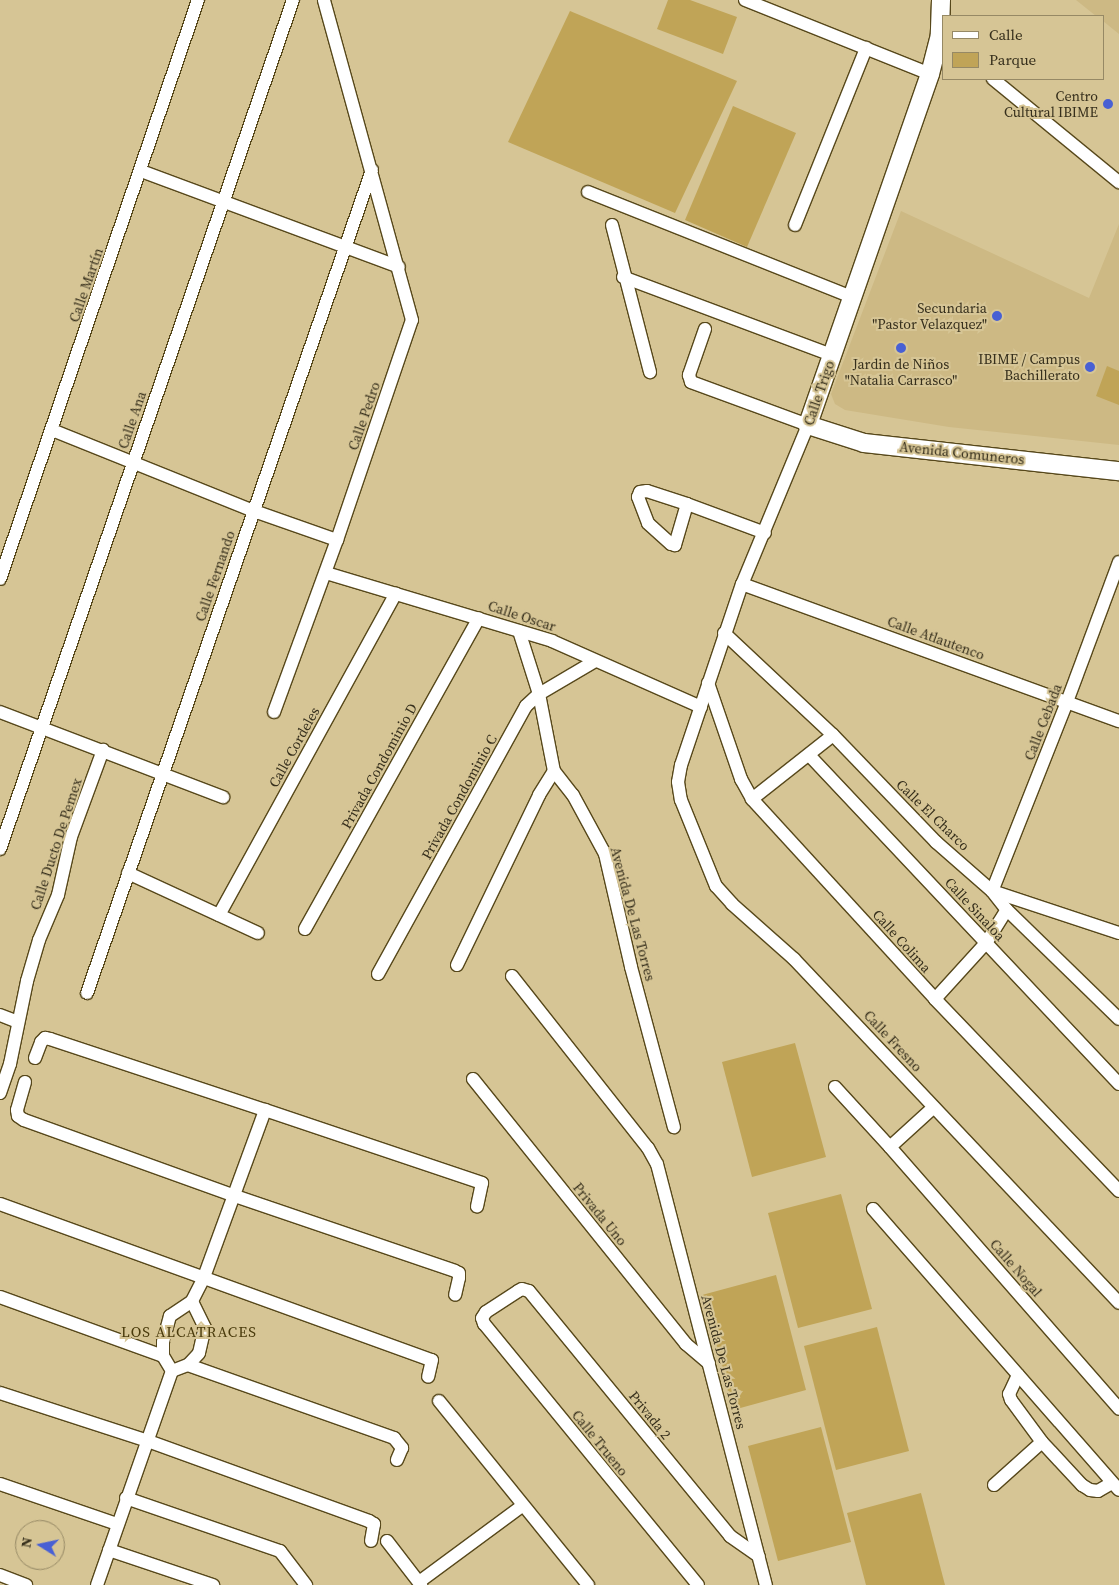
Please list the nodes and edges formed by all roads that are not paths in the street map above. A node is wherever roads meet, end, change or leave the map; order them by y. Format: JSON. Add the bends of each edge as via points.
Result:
{"nodes":[{"id":1,"x":198,"y":0,"type":"edge"},
{"id":2,"x":293,"y":0,"type":"edge"},
{"id":3,"x":324,"y":0,"type":"edge"},
{"id":4,"x":745,"y":0,"type":"edge"},
{"id":5,"x":941,"y":0,"type":"edge"},
{"id":6,"x":941,"y":36,"type":"edge"},
{"id":7,"x":866,"y":48,"type":"junction"},
{"id":8,"x":930,"y":74,"type":"junction"},
{"id":9,"x":994,"y":80,"type":"edge"},
{"id":10,"x":372,"y":170,"type":"junction"},
{"id":11,"x":141,"y":171,"type":"junction"},
{"id":12,"x":1119,"y":182,"type":"edge"},
{"id":13,"x":588,"y":192,"type":"dead end"},
{"id":14,"x":224,"y":201,"type":"junction"},
{"id":15,"x":612,"y":225,"type":"dead end"},
{"id":16,"x":795,"y":225,"type":"dead end"},
{"id":17,"x":346,"y":246,"type":"junction"},
{"id":18,"x":399,"y":267,"type":"junction"},
{"id":19,"x":623,"y":277,"type":"junction"},
{"id":20,"x":852,"y":297,"type":"junction"},
{"id":21,"x":705,"y":329,"type":"dead end"},
{"id":22,"x":832,"y":355,"type":"junction"},
{"id":23,"x":650,"y":372,"type":"dead end"},
{"id":24,"x":808,"y":425,"type":"junction"},
{"id":25,"x":52,"y":430,"type":"junction"},
{"id":26,"x":133,"y":463,"type":"junction"},
{"id":27,"x":1119,"y":471,"type":"edge"},
{"id":28,"x":687,"y":504,"type":"junction"},
{"id":29,"x":254,"y":511,"type":"junction"},
{"id":30,"x":765,"y":533,"type":"junction"},
{"id":31,"x":338,"y":540,"type":"junction"},
{"id":32,"x":1119,"y":562,"type":"edge"},
{"id":33,"x":326,"y":573,"type":"junction"},
{"id":34,"x":0,"y":579,"type":"edge"},
{"id":35,"x":742,"y":584,"type":"junction"},
{"id":36,"x":396,"y":593,"type":"junction"},
{"id":37,"x":479,"y":618,"type":"junction"},
{"id":38,"x":519,"y":631,"type":"junction"},
{"id":39,"x":724,"y":633,"type":"junction"},
{"id":40,"x":595,"y":661,"type":"junction"},
{"id":41,"x":708,"y":683,"type":"junction"},
{"id":42,"x":539,"y":694,"type":"junction"},
{"id":43,"x":1067,"y":702,"type":"junction"},
{"id":44,"x":701,"y":708,"type":"junction"},
{"id":45,"x":0,"y":712,"type":"edge"},
{"id":46,"x":274,"y":712,"type":"dead end"},
{"id":47,"x":1119,"y":720,"type":"edge"},
{"id":48,"x":42,"y":727,"type":"junction"},
{"id":49,"x":833,"y":735,"type":"junction"},
{"id":50,"x":103,"y":750,"type":"junction"},
{"id":51,"x":809,"y":754,"type":"junction"},
{"id":52,"x":554,"y":771,"type":"junction"},
{"id":53,"x":163,"y":773,"type":"junction"},
{"id":54,"x":678,"y":782,"type":"joint"},
{"id":55,"x":223,"y":797,"type":"dead end"},
{"id":56,"x":752,"y":799,"type":"junction"},
{"id":57,"x":0,"y":849,"type":"edge"},
{"id":58,"x":128,"y":873,"type":"junction"},
{"id":59,"x":992,"y":890,"type":"junction"},
{"id":60,"x":1007,"y":910,"type":"junction"},
{"id":61,"x":219,"y":915,"type":"junction"},
{"id":62,"x":305,"y":930,"type":"dead end"},
{"id":63,"x":258,"y":933,"type":"dead end"},
{"id":64,"x":1119,"y":933,"type":"edge"},
{"id":65,"x":986,"y":943,"type":"junction"},
{"id":66,"x":458,"y":965,"type":"dead end"},
{"id":67,"x":378,"y":974,"type":"dead end"},
{"id":68,"x":512,"y":976,"type":"dead end"},
{"id":69,"x":87,"y":993,"type":"dead end"},
{"id":70,"x":935,"y":999,"type":"junction"},
{"id":71,"x":0,"y":1015,"type":"edge"},
{"id":72,"x":1119,"y":1019,"type":"edge"},
{"id":73,"x":18,"y":1022,"type":"junction"},
{"id":74,"x":35,"y":1058,"type":"dead end"},
{"id":75,"x":473,"y":1079,"type":"dead end"},
{"id":76,"x":25,"y":1082,"type":"dead end"},
{"id":77,"x":1119,"y":1084,"type":"edge"},
{"id":78,"x":834,"y":1087,"type":"dead end"},
{"id":79,"x":0,"y":1093,"type":"edge"},
{"id":80,"x":934,"y":1107,"type":"junction"},
{"id":81,"x":265,"y":1110,"type":"junction"},
{"id":82,"x":674,"y":1127,"type":"dead end"},
{"id":83,"x":890,"y":1147,"type":"junction"},
{"id":84,"x":1119,"y":1191,"type":"edge"},
{"id":85,"x":235,"y":1196,"type":"junction"},
{"id":86,"x":0,"y":1204,"type":"edge"},
{"id":87,"x":477,"y":1206,"type":"dead end"},
{"id":88,"x":873,"y":1209,"type":"dead end"},
{"id":89,"x":204,"y":1277,"type":"junction"},
{"id":90,"x":455,"y":1295,"type":"dead end"},
{"id":91,"x":0,"y":1297,"type":"edge"},
{"id":92,"x":192,"y":1300,"type":"junction"},
{"id":93,"x":1119,"y":1303,"type":"edge"},
{"id":94,"x":482,"y":1318,"type":"joint"},
{"id":95,"x":163,"y":1356,"type":"junction"},
{"id":96,"x":709,"y":1363,"type":"junction"},
{"id":97,"x":188,"y":1365,"type":"junction"},
{"id":98,"x":172,"y":1371,"type":"junction"},
{"id":99,"x":1018,"y":1375,"type":"junction"},
{"id":100,"x":428,"y":1377,"type":"dead end"},
{"id":101,"x":0,"y":1393,"type":"edge"},
{"id":102,"x":439,"y":1401,"type":"dead end"},
{"id":103,"x":1119,"y":1409,"type":"edge"},
{"id":104,"x":148,"y":1441,"type":"junction"},
{"id":105,"x":1042,"y":1442,"type":"junction"},
{"id":106,"x":397,"y":1460,"type":"dead end"},
{"id":107,"x":0,"y":1484,"type":"edge"},
{"id":108,"x":994,"y":1485,"type":"dead end"},
{"id":109,"x":1116,"y":1486,"type":"edge"},
{"id":110,"x":126,"y":1498,"type":"junction"},
{"id":111,"x":522,"y":1506,"type":"junction"},
{"id":112,"x":118,"y":1524,"type":"junction"},
{"id":113,"x":372,"y":1541,"type":"dead end"},
{"id":114,"x":387,"y":1542,"type":"dead end"},
{"id":115,"x":109,"y":1550,"type":"junction"},
{"id":116,"x":759,"y":1556,"type":"junction"},
{"id":117,"x":0,"y":1575,"type":"edge"},
{"id":118,"x":420,"y":1583,"type":"edge"},
{"id":119,"x":26,"y":1585,"type":"edge"},
{"id":120,"x":97,"y":1585,"type":"edge"},
{"id":121,"x":213,"y":1585,"type":"edge"},
{"id":122,"x":306,"y":1585,"type":"edge"},
{"id":123,"x":588,"y":1585,"type":"edge"},
{"id":124,"x":698,"y":1585,"type":"edge"},
{"id":125,"x":766,"y":1585,"type":"edge"}],
"edges":[{"from":1,"to":11,"type":"street","name":"Calle Martín"},
{"from":2,"to":14,"type":"street","name":"Calle Ana"},
{"from":3,"to":10,"type":"street","name":"Calle Pedro"},
{"from":4,"to":7,"type":"street"},
{"from":5,"to":6,"type":"street","name":"Calle Trigo"},
{"from":6,"to":8,"type":"street","name":"Calle Trigo"},
{"from":7,"to":8,"type":"street"},
{"from":7,"to":16,"type":"street"},
{"from":8,"to":20,"type":"street","name":"Calle Trigo"},
{"from":9,"to":12,"type":"street"},
{"from":10,"to":17,"type":"street","name":"Calle Fernando"},
{"from":10,"to":18,"type":"street","name":"Calle Pedro"},
{"from":11,"to":14,"type":"street"},
{"from":11,"to":25,"type":"street","name":"Calle Martín"},
{"from":13,"to":20,"type":"street"},
{"from":14,"to":17,"type":"street"},
{"from":14,"to":26,"type":"street","name":"Calle Ana"},
{"from":15,"to":19,"type":"street"},
{"from":17,"to":18,"type":"street"},
{"from":17,"to":29,"type":"street","name":"Calle Fernando"},
{"from":18,"to":31,"type":"street","name":"Calle Pedro","via":[[412,320]]},
{"from":19,"to":22,"type":"street"},
{"from":19,"to":23,"type":"street"},
{"from":20,"to":22,"type":"street","name":"Calle Trigo"},
{"from":21,"to":24,"type":"street","via":[[689,375],[691,382]]},
{"from":22,"to":24,"type":"street","name":"Calle Trigo"},
{"from":24,"to":27,"type":"street","name":"Avenida Comuneros","via":[[864,443]]},
{"from":24,"to":30,"type":"street","name":"Calle Trigo"},
{"from":25,"to":26,"type":"street"},
{"from":25,"to":34,"type":"street","name":"Calle Martín"},
{"from":26,"to":29,"type":"street"},
{"from":26,"to":48,"type":"street","name":"Calle Ana"},
{"from":28,"to":28,"type":"street","via":[[647,491],[640,492],[638,497],[648,523],[675,545]]},
{"from":28,"to":30,"type":"street"},
{"from":29,"to":31,"type":"street"},
{"from":29,"to":53,"type":"street","name":"Calle Fernando"},
{"from":30,"to":35,"type":"street","name":"Calle Trigo"},
{"from":31,"to":33,"type":"street","name":"Calle Pedro"},
{"from":32,"to":43,"type":"street","name":"Calle Cebada"},
{"from":33,"to":36,"type":"street","name":"Calle Oscar"},
{"from":33,"to":46,"type":"street","name":"Calle Pedro"},
{"from":35,"to":39,"type":"street","name":"Calle Trigo"},
{"from":35,"to":43,"type":"street","name":"Calle Atlautenco"},
{"from":36,"to":37,"type":"street","name":"Calle Oscar"},
{"from":36,"to":61,"type":"street","name":"Calle Cordeles"},
{"from":37,"to":38,"type":"street","name":"Calle Oscar"},
{"from":37,"to":62,"type":"street","name":"Privada Condominio D"},
{"from":38,"to":40,"type":"street","name":"Calle Oscar","via":[[552,641]]},
{"from":38,"to":42,"type":"street","name":"Avenida De Las Torres"},
{"from":39,"to":41,"type":"street","name":"Calle Trigo"},
{"from":39,"to":49,"type":"street","name":"Calle El Charco"},
{"from":40,"to":42,"type":"street","name":"Privada Condominio C"},
{"from":40,"to":44,"type":"street","name":"Calle Oscar"},
{"from":41,"to":44,"type":"street","name":"Calle Trigo"},
{"from":41,"to":56,"type":"street","name":"Calle Colima","via":[[741,779]]},
{"from":42,"to":52,"type":"street","name":"Avenida De Las Torres"},
{"from":42,"to":67,"type":"street","name":"Privada Condominio C","via":[[526,706]]},
{"from":43,"to":47,"type":"street","name":"Calle Atlautenco"},
{"from":43,"to":59,"type":"street","name":"Calle Cebada"},
{"from":44,"to":54,"type":"street","name":"Calle Trigo"},
{"from":45,"to":48,"type":"street"},
{"from":48,"to":50,"type":"street"},
{"from":48,"to":57,"type":"street","name":"Calle Ana"},
{"from":49,"to":51,"type":"street"},
{"from":49,"to":59,"type":"street","name":"Calle El Charco","via":[[936,842]]},
{"from":50,"to":53,"type":"street"},
{"from":50,"to":73,"type":"street","name":"Calle Ducto De Pemex","via":[[71,837],[58,895],[38,940]]},
{"from":51,"to":56,"type":"street"},
{"from":51,"to":65,"type":"street","name":"Calle Sinaloa"},
{"from":52,"to":66,"type":"street","via":[[539,795]]},
{"from":52,"to":82,"type":"street","name":"Avenida De Las Torres","via":[[573,795],[605,854]]},
{"from":53,"to":55,"type":"street"},
{"from":53,"to":58,"type":"street","name":"Calle Fernando"},
{"from":54,"to":80,"type":"street","name":"Calle Fresno","via":[[681,800],[716,886],[794,959]]},
{"from":56,"to":70,"type":"street","name":"Calle Colima"},
{"from":58,"to":61,"type":"street"},
{"from":58,"to":69,"type":"street","name":"Calle Fernando"},
{"from":59,"to":60,"type":"street","name":"Calle El Charco"},
{"from":59,"to":64,"type":"street"},
{"from":60,"to":65,"type":"street"},
{"from":60,"to":72,"type":"street","name":"Calle El Charco"},
{"from":61,"to":63,"type":"street"},
{"from":65,"to":70,"type":"street"},
{"from":65,"to":77,"type":"street","name":"Calle Sinaloa"},
{"from":68,"to":96,"type":"street","name":"Avenida De Las Torres","via":[[648,1148],[657,1164]]},
{"from":70,"to":84,"type":"street","name":"Calle Colima"},
{"from":71,"to":73,"type":"street"},
{"from":73,"to":79,"type":"street","name":"Calle Ducto De Pemex","via":[[10,1064]]},
{"from":74,"to":81,"type":"street","via":[[44,1038],[50,1039]]},
{"from":75,"to":96,"type":"street","name":"Privada Uno","via":[[686,1344]]},
{"from":76,"to":85,"type":"street","via":[[17,1110],[18,1116],[24,1120]]},
{"from":78,"to":83,"type":"street","name":"Calle Nogal"},
{"from":80,"to":83,"type":"street"},
{"from":80,"to":93,"type":"street","name":"Calle Fresno"},
{"from":81,"to":85,"type":"street"},
{"from":81,"to":87,"type":"street","via":[[482,1183]]},
{"from":83,"to":103,"type":"street","name":"Calle Nogal"},
{"from":85,"to":89,"type":"street"},
{"from":85,"to":90,"type":"street","via":[[455,1270],[459,1278]]},
{"from":86,"to":89,"type":"street"},
{"from":88,"to":99,"type":"street"},
{"from":89,"to":92,"type":"street"},
{"from":89,"to":100,"type":"street","via":[[432,1360]]},
{"from":91,"to":95,"type":"street"},
{"from":92,"to":95,"type":"street","via":[[170,1316]]},
{"from":92,"to":97,"type":"street","via":[[205,1328],[200,1353]]},
{"from":94,"to":116,"type":"street","name":"Privada 2","via":[[486,1312],[522,1289],[529,1291],[730,1536]]},
{"from":94,"to":124,"type":"street","name":"Calle Trueno"},
{"from":95,"to":98,"type":"street"},
{"from":96,"to":116,"type":"street","name":"Avenida De Las Torres"},
{"from":97,"to":98,"type":"street"},
{"from":97,"to":106,"type":"street","via":[[394,1438],[402,1448]]},
{"from":98,"to":104,"type":"street"},
{"from":99,"to":105,"type":"street","via":[[1009,1394],[1011,1400]]},
{"from":99,"to":109,"type":"street"},
{"from":101,"to":104,"type":"street"},
{"from":102,"to":111,"type":"street"},
{"from":104,"to":110,"type":"street"},
{"from":104,"to":113,"type":"street","via":[[369,1521],[374,1524]]},
{"from":105,"to":108,"type":"street"},
{"from":105,"to":109,"type":"street","via":[[1090,1490]]},
{"from":107,"to":112,"type":"street"},
{"from":110,"to":112,"type":"street"},
{"from":110,"to":122,"type":"street","via":[[280,1551]]},
{"from":111,"to":118,"type":"street"},
{"from":111,"to":123,"type":"street"},
{"from":112,"to":115,"type":"street"},
{"from":114,"to":118,"type":"street"},
{"from":115,"to":120,"type":"street"},
{"from":115,"to":121,"type":"street"},
{"from":116,"to":125,"type":"street","name":"Avenida De Las Torres"},
{"from":117,"to":119,"type":"street"}]}
